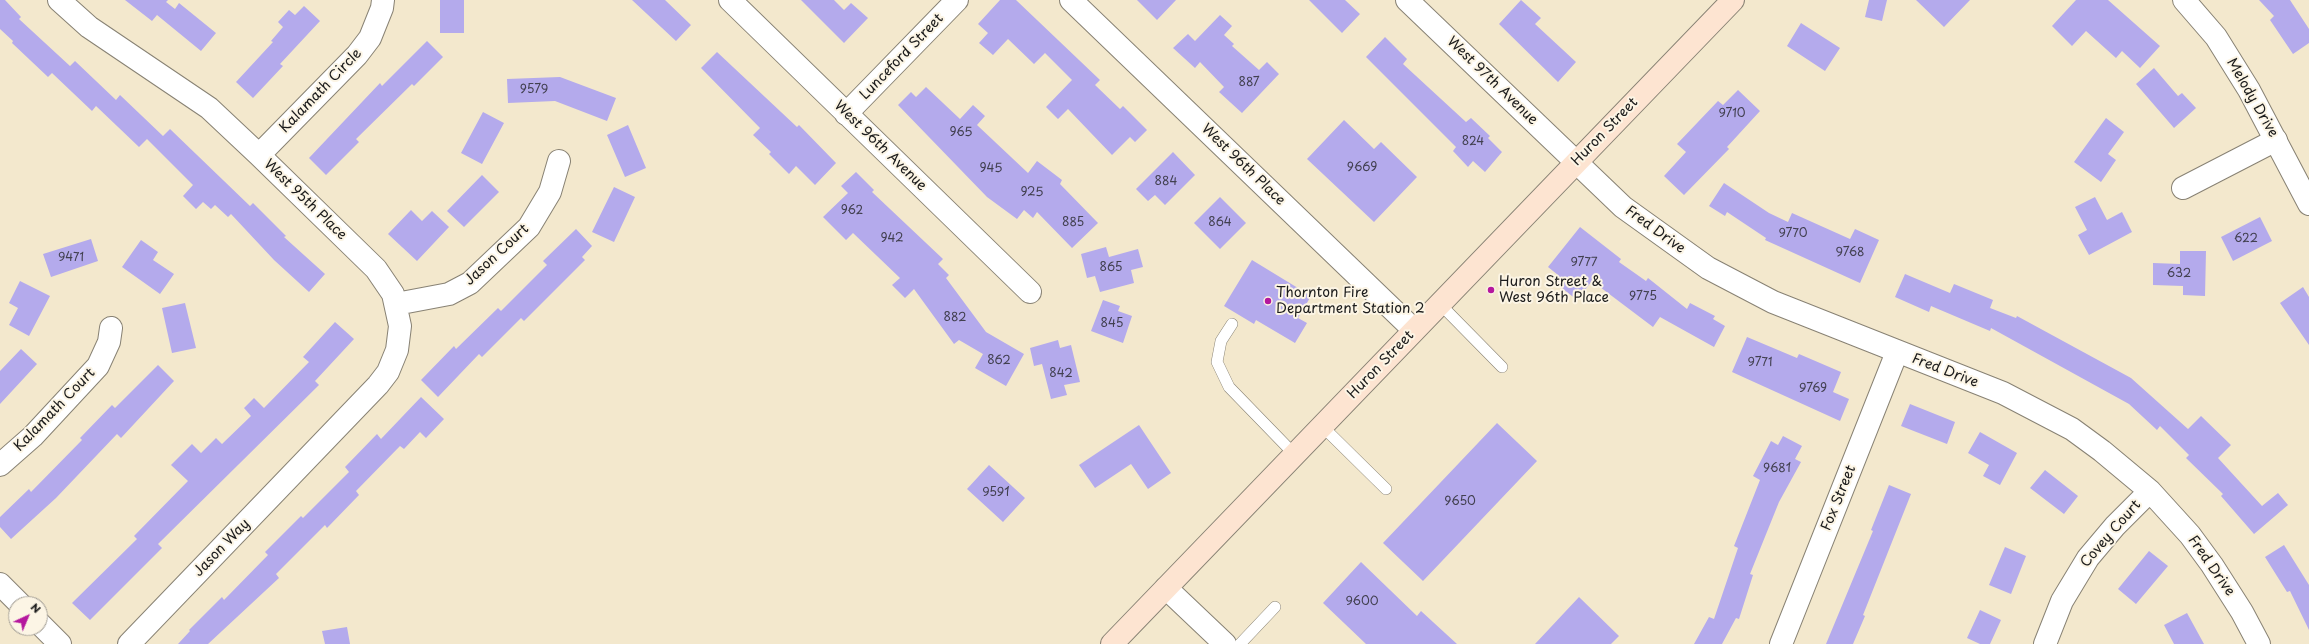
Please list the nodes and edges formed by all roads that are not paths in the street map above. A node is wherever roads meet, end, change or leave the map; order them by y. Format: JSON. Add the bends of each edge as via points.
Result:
{"nodes":[{"id":1,"x":59,"y":0,"type":"edge"},
{"id":2,"x":383,"y":0,"type":"edge"},
{"id":3,"x":730,"y":0,"type":"edge"},
{"id":4,"x":957,"y":0,"type":"edge"},
{"id":5,"x":1071,"y":0,"type":"edge"},
{"id":6,"x":1407,"y":0,"type":"edge"},
{"id":7,"x":1733,"y":0,"type":"edge"},
{"id":8,"x":2184,"y":0,"type":"edge"},
{"id":9,"x":846,"y":114,"type":"junction"},
{"id":10,"x":2276,"y":140,"type":"junction"},
{"id":11,"x":259,"y":155,"type":"junction"},
{"id":12,"x":559,"y":161,"type":"dead end"},
{"id":13,"x":1576,"y":162,"type":"junction"},
{"id":14,"x":2183,"y":188,"type":"dead end"},
{"id":15,"x":2309,"y":204,"type":"edge"},
{"id":16,"x":1030,"y":292,"type":"dead end"},
{"id":17,"x":396,"y":304,"type":"junction"},
{"id":18,"x":1440,"y":304,"type":"junction"},
{"id":19,"x":1232,"y":324,"type":"dead end"},
{"id":20,"x":111,"y":328,"type":"dead end"},
{"id":21,"x":1414,"y":330,"type":"junction"},
{"id":22,"x":1897,"y":352,"type":"junction"},
{"id":23,"x":1502,"y":367,"type":"dead end"},
{"id":24,"x":1322,"y":426,"type":"junction"},
{"id":25,"x":315,"y":451,"type":"joint"},
{"id":26,"x":1295,"y":455,"type":"junction"},
{"id":27,"x":0,"y":465,"type":"edge"},
{"id":28,"x":1386,"y":489,"type":"dead end"},
{"id":29,"x":2150,"y":491,"type":"junction"},
{"id":30,"x":0,"y":584,"type":"edge"},
{"id":31,"x":1166,"y":588,"type":"junction"},
{"id":32,"x":12,"y":596,"type":"edge"},
{"id":33,"x":1275,"y":607,"type":"dead end"},
{"id":34,"x":48,"y":632,"type":"edge"},
{"id":35,"x":60,"y":644,"type":"edge"},
{"id":36,"x":129,"y":644,"type":"edge"},
{"id":37,"x":1112,"y":644,"type":"edge"},
{"id":38,"x":1225,"y":644,"type":"edge"},
{"id":39,"x":1240,"y":644,"type":"edge"},
{"id":40,"x":1781,"y":644,"type":"edge"},
{"id":41,"x":2045,"y":644,"type":"edge"},
{"id":42,"x":2259,"y":644,"type":"edge"}],
"edges":[{"from":1,"to":11,"type":"street","name":"West 95th Place","via":[[89,27],[209,108]]},
{"from":2,"to":11,"type":"street","name":"Kalamath Circle","via":[[370,38],[357,55]]},
{"from":3,"to":9,"type":"street","name":"West 96th Avenue"},
{"from":4,"to":9,"type":"street","name":"Lunceford Street"},
{"from":5,"to":21,"type":"street","name":"West 96th Place"},
{"from":6,"to":13,"type":"street","name":"West 97th Avenue"},
{"from":7,"to":13,"type":"main road","name":"Huron Street"},
{"from":8,"to":10,"type":"street","name":"Melody Drive","via":[[2216,37]]},
{"from":9,"to":16,"type":"street","name":"West 96th Avenue"},
{"from":10,"to":14,"type":"street"},
{"from":10,"to":15,"type":"street","name":"Melody Drive"},
{"from":11,"to":17,"type":"street","name":"West 95th Place","via":[[376,269]]},
{"from":12,"to":17,"type":"street","name":"Jason Court","via":[[550,192],[529,227],[470,283],[449,294]]},
{"from":13,"to":18,"type":"main road","name":"Huron Street"},
{"from":13,"to":22,"type":"street","name":"Fred Drive","via":[[1623,207],[1708,268],[1773,302]]},
{"from":17,"to":25,"type":"street","name":"West 95th Place","via":[[400,326],[399,341],[388,372]]},
{"from":18,"to":21,"type":"main road","name":"Huron Street"},
{"from":18,"to":23,"type":"lane"},
{"from":19,"to":26,"type":"lane","via":[[1221,341],[1218,362],[1229,387]]},
{"from":20,"to":27,"type":"street","name":"Kalamath Court","via":[[110,342],[98,366],[33,436]]},
{"from":21,"to":24,"type":"main road","name":"Huron Street"},
{"from":22,"to":29,"type":"street","name":"Fred Drive","via":[[2003,393],[2036,409],[2072,429]]},
{"from":22,"to":40,"type":"street","name":"Fox Street"},
{"from":24,"to":26,"type":"main road","name":"Huron Street"},
{"from":24,"to":28,"type":"lane"},
{"from":25,"to":36,"type":"street","name":"Jason Way"},
{"from":26,"to":31,"type":"main road","name":"Huron Street"},
{"from":29,"to":41,"type":"street","name":"Covey Court","via":[[2088,558],[2062,601]]},
{"from":29,"to":42,"type":"street","name":"Fred Drive","via":[[2190,535],[2212,565]]},
{"from":30,"to":32,"type":"street"},
{"from":31,"to":37,"type":"main road","name":"Huron Street"},
{"from":31,"to":38,"type":"street"},
{"from":33,"to":39,"type":"lane"},
{"from":34,"to":35,"type":"street"}]}
